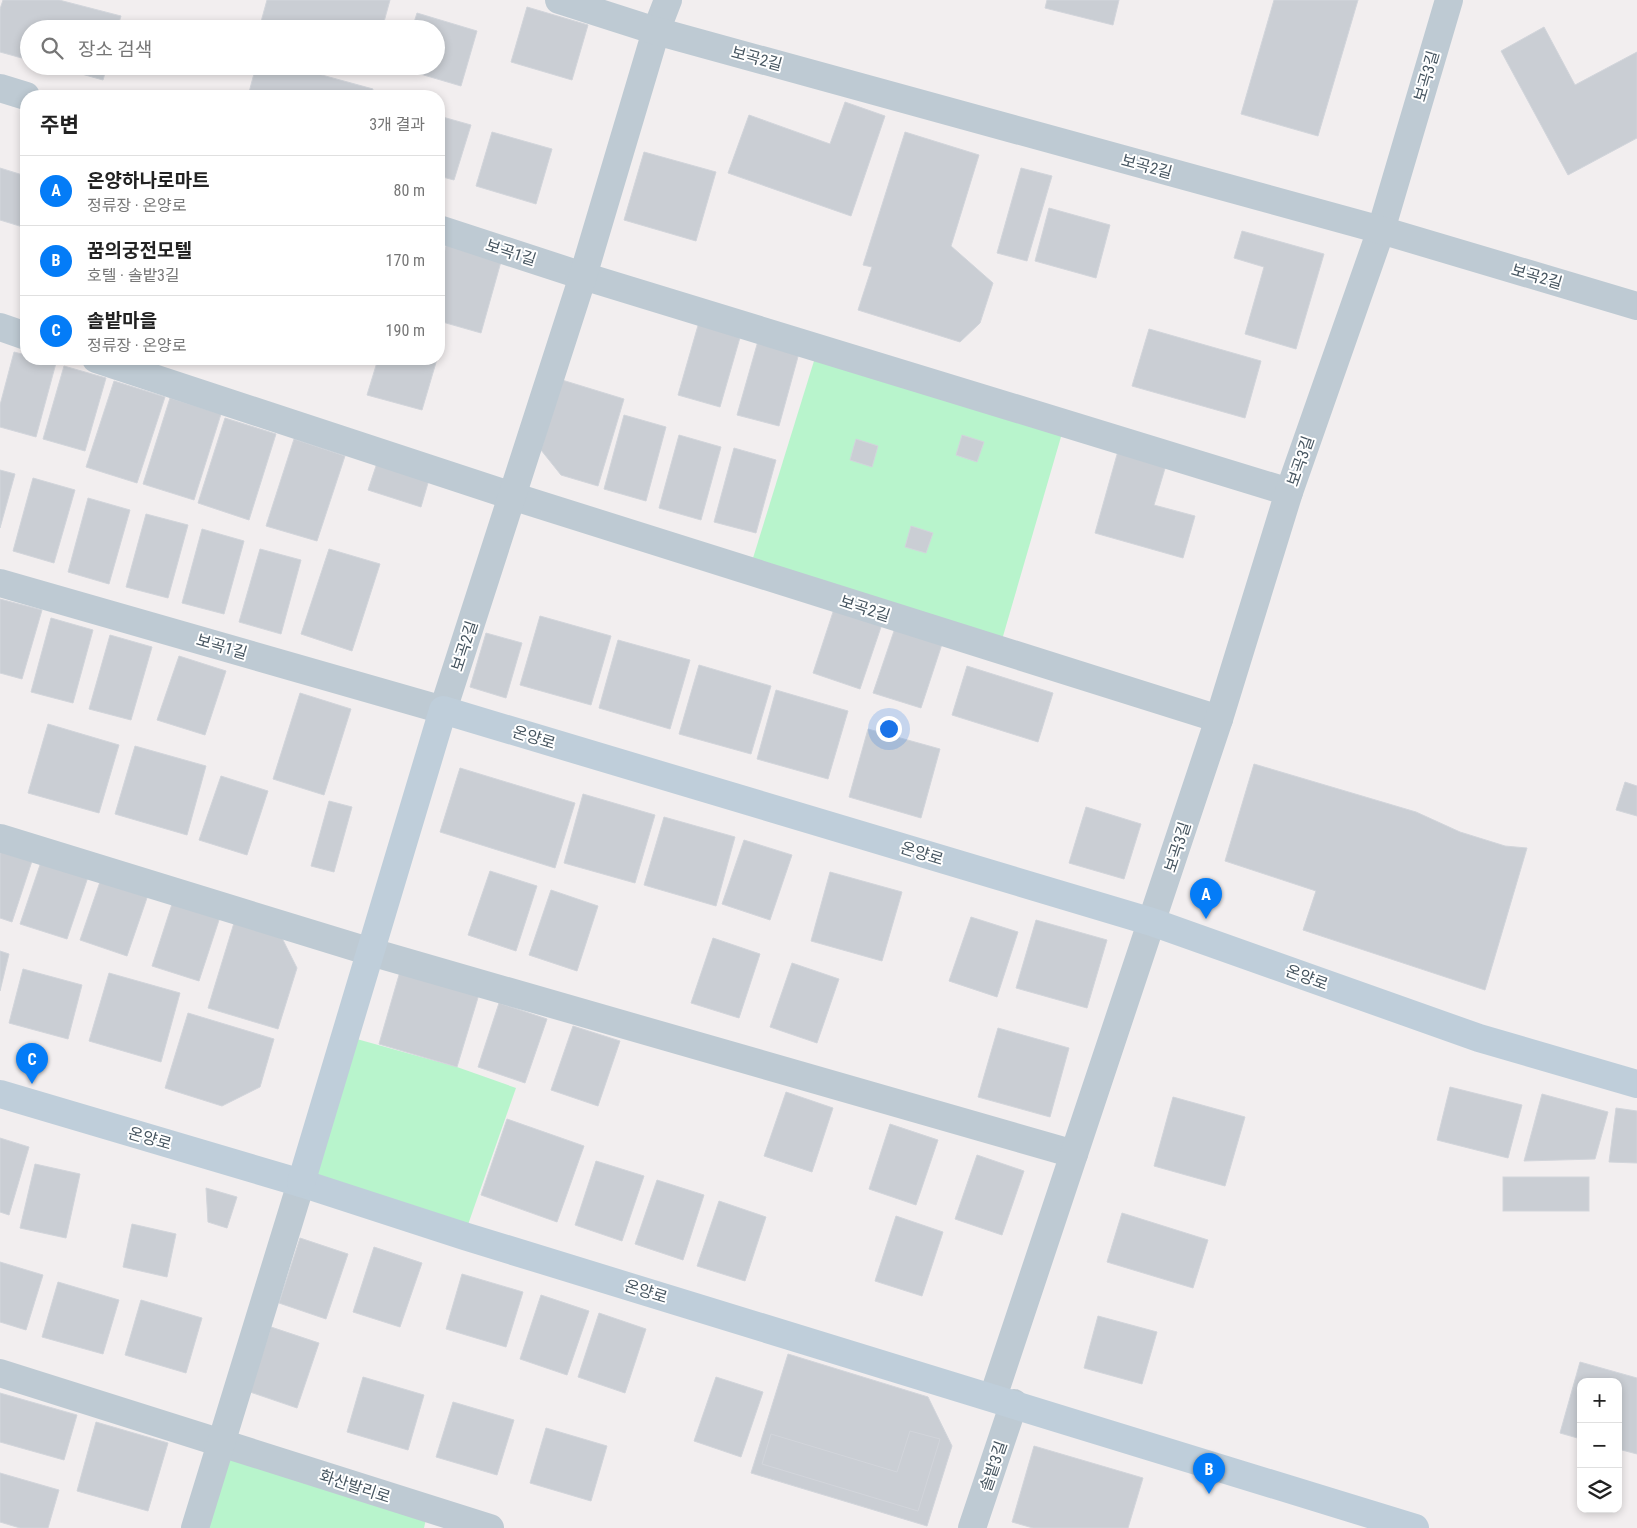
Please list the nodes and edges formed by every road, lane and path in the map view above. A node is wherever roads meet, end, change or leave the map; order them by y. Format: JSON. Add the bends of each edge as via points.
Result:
{"nodes":[{"id":1,"x":559,"y":0,"type":"edge"},
{"id":2,"x":668,"y":0,"type":"edge"},
{"id":3,"x":1449,"y":0,"type":"edge"},
{"id":4,"x":656,"y":31,"type":"junction"},
{"id":5,"x":0,"y":88,"type":"edge"},
{"id":6,"x":20,"y":94,"type":"edge"},
{"id":7,"x":1381,"y":230,"type":"junction"},
{"id":8,"x":445,"y":231,"type":"edge"},
{"id":9,"x":583,"y":276,"type":"junction"},
{"id":10,"x":1637,"y":306,"type":"edge"},
{"id":11,"x":0,"y":327,"type":"edge"},
{"id":12,"x":20,"y":334,"type":"edge"},
{"id":13,"x":114,"y":365,"type":"edge"},
{"id":14,"x":1289,"y":492,"type":"junction"},
{"id":15,"x":512,"y":496,"type":"junction"},
{"id":16,"x":0,"y":583,"type":"edge"},
{"id":17,"x":444,"y":710,"type":"junction"},
{"id":18,"x":1219,"y":719,"type":"junction"},
{"id":19,"x":0,"y":838,"type":"edge"},
{"id":20,"x":1152,"y":922,"type":"junction"},
{"id":21,"x":371,"y":952,"type":"junction"},
{"id":22,"x":1637,"y":1084,"type":"edge"},
{"id":23,"x":0,"y":1094,"type":"edge"},
{"id":24,"x":1074,"y":1154,"type":"junction"},
{"id":25,"x":301,"y":1183,"type":"junction"},
{"id":26,"x":0,"y":1373,"type":"edge"},
{"id":27,"x":1003,"y":1400,"type":"junction"},
{"id":28,"x":221,"y":1443,"type":"junction"},
{"id":29,"x":195,"y":1528,"type":"edge"},
{"id":30,"x":490,"y":1528,"type":"edge"},
{"id":31,"x":972,"y":1528,"type":"edge"},
{"id":32,"x":1415,"y":1528,"type":"edge"}],
"edges":[{"from":1,"to":4,"type":"street"},
{"from":2,"to":4,"type":"street","name":"보곡2길"},
{"from":3,"to":7,"type":"street","name":"보곡3길"},
{"from":4,"to":7,"type":"street","name":"보곡2길"},
{"from":4,"to":9,"type":"street","name":"보곡2길"},
{"from":5,"to":6,"type":"street"},
{"from":7,"to":10,"type":"street","name":"보곡2길"},
{"from":7,"to":14,"type":"street","name":"보곡3길"},
{"from":8,"to":9,"type":"street","name":"보곡1길"},
{"from":9,"to":14,"type":"street"},
{"from":9,"to":15,"type":"street","name":"보곡2길"},
{"from":11,"to":12,"type":"street"},
{"from":13,"to":15,"type":"street"},
{"from":14,"to":18,"type":"street","name":"보곡3길"},
{"from":15,"to":17,"type":"street","name":"보곡2길"},
{"from":15,"to":18,"type":"street","name":"보곡2길"},
{"from":16,"to":17,"type":"street","name":"보곡1길"},
{"from":17,"to":20,"type":"main road","name":"온양로"},
{"from":17,"to":21,"type":"main road"},
{"from":18,"to":20,"type":"street","name":"보곡3길"},
{"from":19,"to":21,"type":"street"},
{"from":20,"to":22,"type":"main road","name":"온양로","via":[[1479,1038]]},
{"from":20,"to":24,"type":"street","name":"보곡3길"},
{"from":21,"to":24,"type":"street"},
{"from":21,"to":25,"type":"main road"},
{"from":23,"to":25,"type":"main road","name":"온양로"},
{"from":24,"to":27,"type":"street","name":"솔밭3길"},
{"from":25,"to":27,"type":"main road","name":"온양로"},
{"from":25,"to":28,"type":"street"},
{"from":26,"to":28,"type":"street","name":"화산발리로"},
{"from":27,"to":31,"type":"street","name":"솔밭3길"},
{"from":27,"to":32,"type":"main road","name":"온양로"},
{"from":28,"to":29,"type":"street"},
{"from":28,"to":30,"type":"street","name":"화산발리로"}]}
